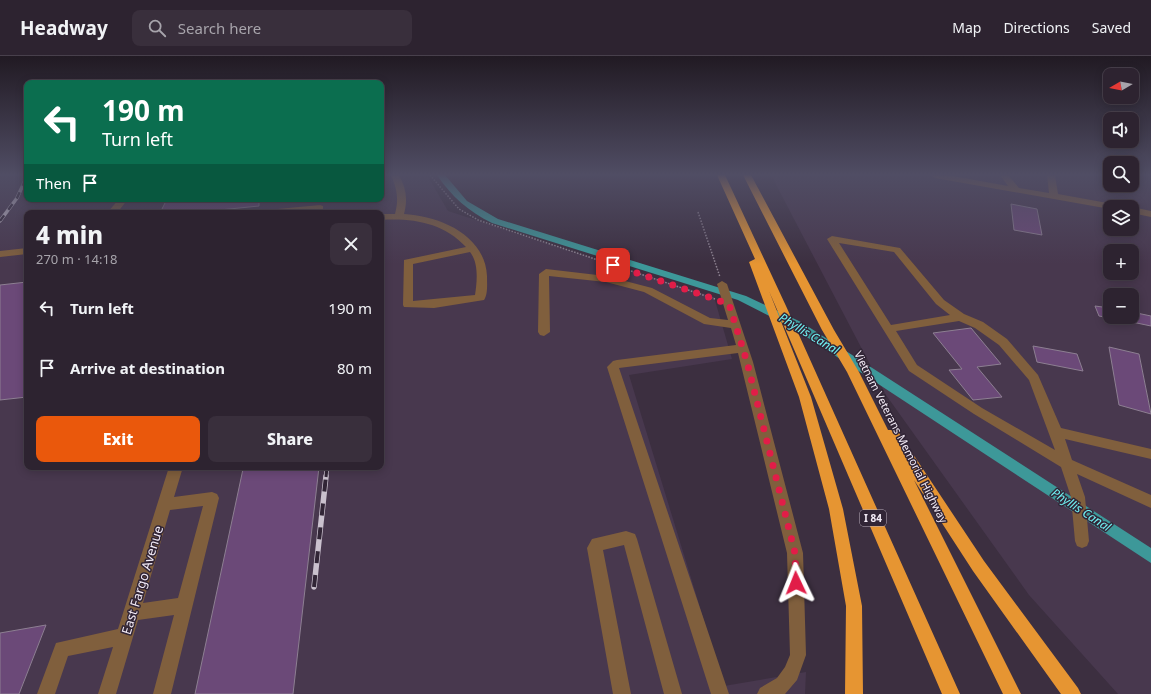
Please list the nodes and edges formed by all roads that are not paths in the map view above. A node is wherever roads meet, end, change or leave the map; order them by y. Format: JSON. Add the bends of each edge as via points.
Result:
{"nodes":[{"id":1,"x":401,"y":205,"type":"edge"},
{"id":2,"x":735,"y":205,"type":"edge"},
{"id":3,"x":763,"y":205,"type":"edge"},
{"id":4,"x":320,"y":207,"type":"edge"},
{"id":5,"x":737,"y":209,"type":"junction"},
{"id":6,"x":294,"y":210,"type":"edge"},
{"id":7,"x":1139,"y":211,"type":"edge"},
{"id":8,"x":1151,"y":214,"type":"edge"},
{"id":9,"x":399,"y":215,"type":"junction"},
{"id":10,"x":384,"y":217,"type":"edge"},
{"id":11,"x":473,"y":249,"type":"junction"},
{"id":12,"x":24,"y":251,"type":"edge"},
{"id":13,"x":0,"y":254,"type":"edge"},
{"id":14,"x":722,"y":284,"type":"road end"},
{"id":15,"x":960,"y":317,"type":"junction"},
{"id":16,"x":736,"y":325,"type":"junction"},
{"id":17,"x":888,"y":328,"type":"junction"},
{"id":18,"x":544,"y":332,"type":"dead end"},
{"id":19,"x":743,"y":348,"type":"junction"},
{"id":20,"x":853,"y":372,"type":"junction"},
{"id":21,"x":1056,"y":433,"type":"junction"},
{"id":22,"x":1151,"y":454,"type":"edge"},
{"id":23,"x":1066,"y":463,"type":"junction"},
{"id":24,"x":175,"y":470,"type":"edge"},
{"id":25,"x":1151,"y":502,"type":"edge"},
{"id":26,"x":165,"y":505,"type":"junction"},
{"id":27,"x":1082,"y":541,"type":"dead end"},
{"id":28,"x":185,"y":605,"type":"junction"},
{"id":29,"x":132,"y":613,"type":"junction"},
{"id":30,"x":125,"y":636,"type":"junction"},
{"id":31,"x":46,"y":694,"type":"edge"},
{"id":32,"x":107,"y":694,"type":"edge"},
{"id":33,"x":162,"y":694,"type":"edge"},
{"id":34,"x":622,"y":694,"type":"edge"},
{"id":35,"x":673,"y":694,"type":"edge"},
{"id":36,"x":720,"y":694,"type":"edge"},
{"id":37,"x":766,"y":694,"type":"edge"},
{"id":38,"x":854,"y":694,"type":"edge"},
{"id":39,"x":951,"y":694,"type":"edge"},
{"id":40,"x":1012,"y":694,"type":"edge"},
{"id":41,"x":1072,"y":694,"type":"edge"}],
"edges":[{"from":1,"to":9,"type":"street"},
{"from":2,"to":5,"type":"highway","number":"I 84"},
{"from":3,"to":20,"type":"highway","name":"Vietnam Veterans Memorial Highway","via":[[828,330]]},
{"from":4,"to":6,"type":"street"},
{"from":5,"to":38,"type":"highway","via":[[765,295],[805,397],[836,509],[854,606]]},
{"from":5,"to":39,"type":"highway","number":"I 84"},
{"from":7,"to":8,"type":"street"},
{"from":9,"to":10,"type":"street"},
{"from":9,"to":11,"type":"street","via":[[447,226],[462,236]]},
{"from":11,"to":11,"type":"street","via":[[479,257],[482,284],[480,298],[408,305],[408,262]]},
{"from":12,"to":13,"type":"street"},
{"from":14,"to":16,"type":"street"},
{"from":15,"to":17,"type":"street"},
{"from":15,"to":17,"type":"street","via":[[940,302],[897,250],[832,239]]},
{"from":15,"to":21,"type":"street","via":[[979,325],[1003,342],[1034,378]]},
{"from":16,"to":18,"type":"street","via":[[708,321],[648,290],[606,279],[546,272]]},
{"from":16,"to":19,"type":"street"},
{"from":17,"to":23,"type":"street","via":[[913,368],[978,411]]},
{"from":19,"to":36,"type":"street","via":[[617,364],[613,367]]},
{"from":19,"to":37,"type":"street","via":[[795,553],[798,655],[794,671],[785,682]]},
{"from":20,"to":40,"type":"highway","name":"Vietnam Veterans Memorial Highway"},
{"from":20,"to":41,"type":"highway","via":[[929,495],[1007,609]]},
{"from":21,"to":22,"type":"street"},
{"from":21,"to":23,"type":"street"},
{"from":23,"to":25,"type":"street"},
{"from":23,"to":27,"type":"street","via":[[1078,497]]},
{"from":24,"to":26,"type":"street","name":"East Fargo Avenue"},
{"from":26,"to":28,"type":"street","via":[[212,498]]},
{"from":26,"to":29,"type":"street","name":"East Fargo Avenue"},
{"from":28,"to":29,"type":"street"},
{"from":28,"to":33,"type":"street"},
{"from":29,"to":30,"type":"street","name":"East Fargo Avenue"},
{"from":30,"to":31,"type":"street","via":[[62,649]]},
{"from":30,"to":32,"type":"street","name":"East Fargo Avenue"},
{"from":34,"to":35,"type":"street","via":[[594,548],[597,544],[626,538],[630,540]]}]}
